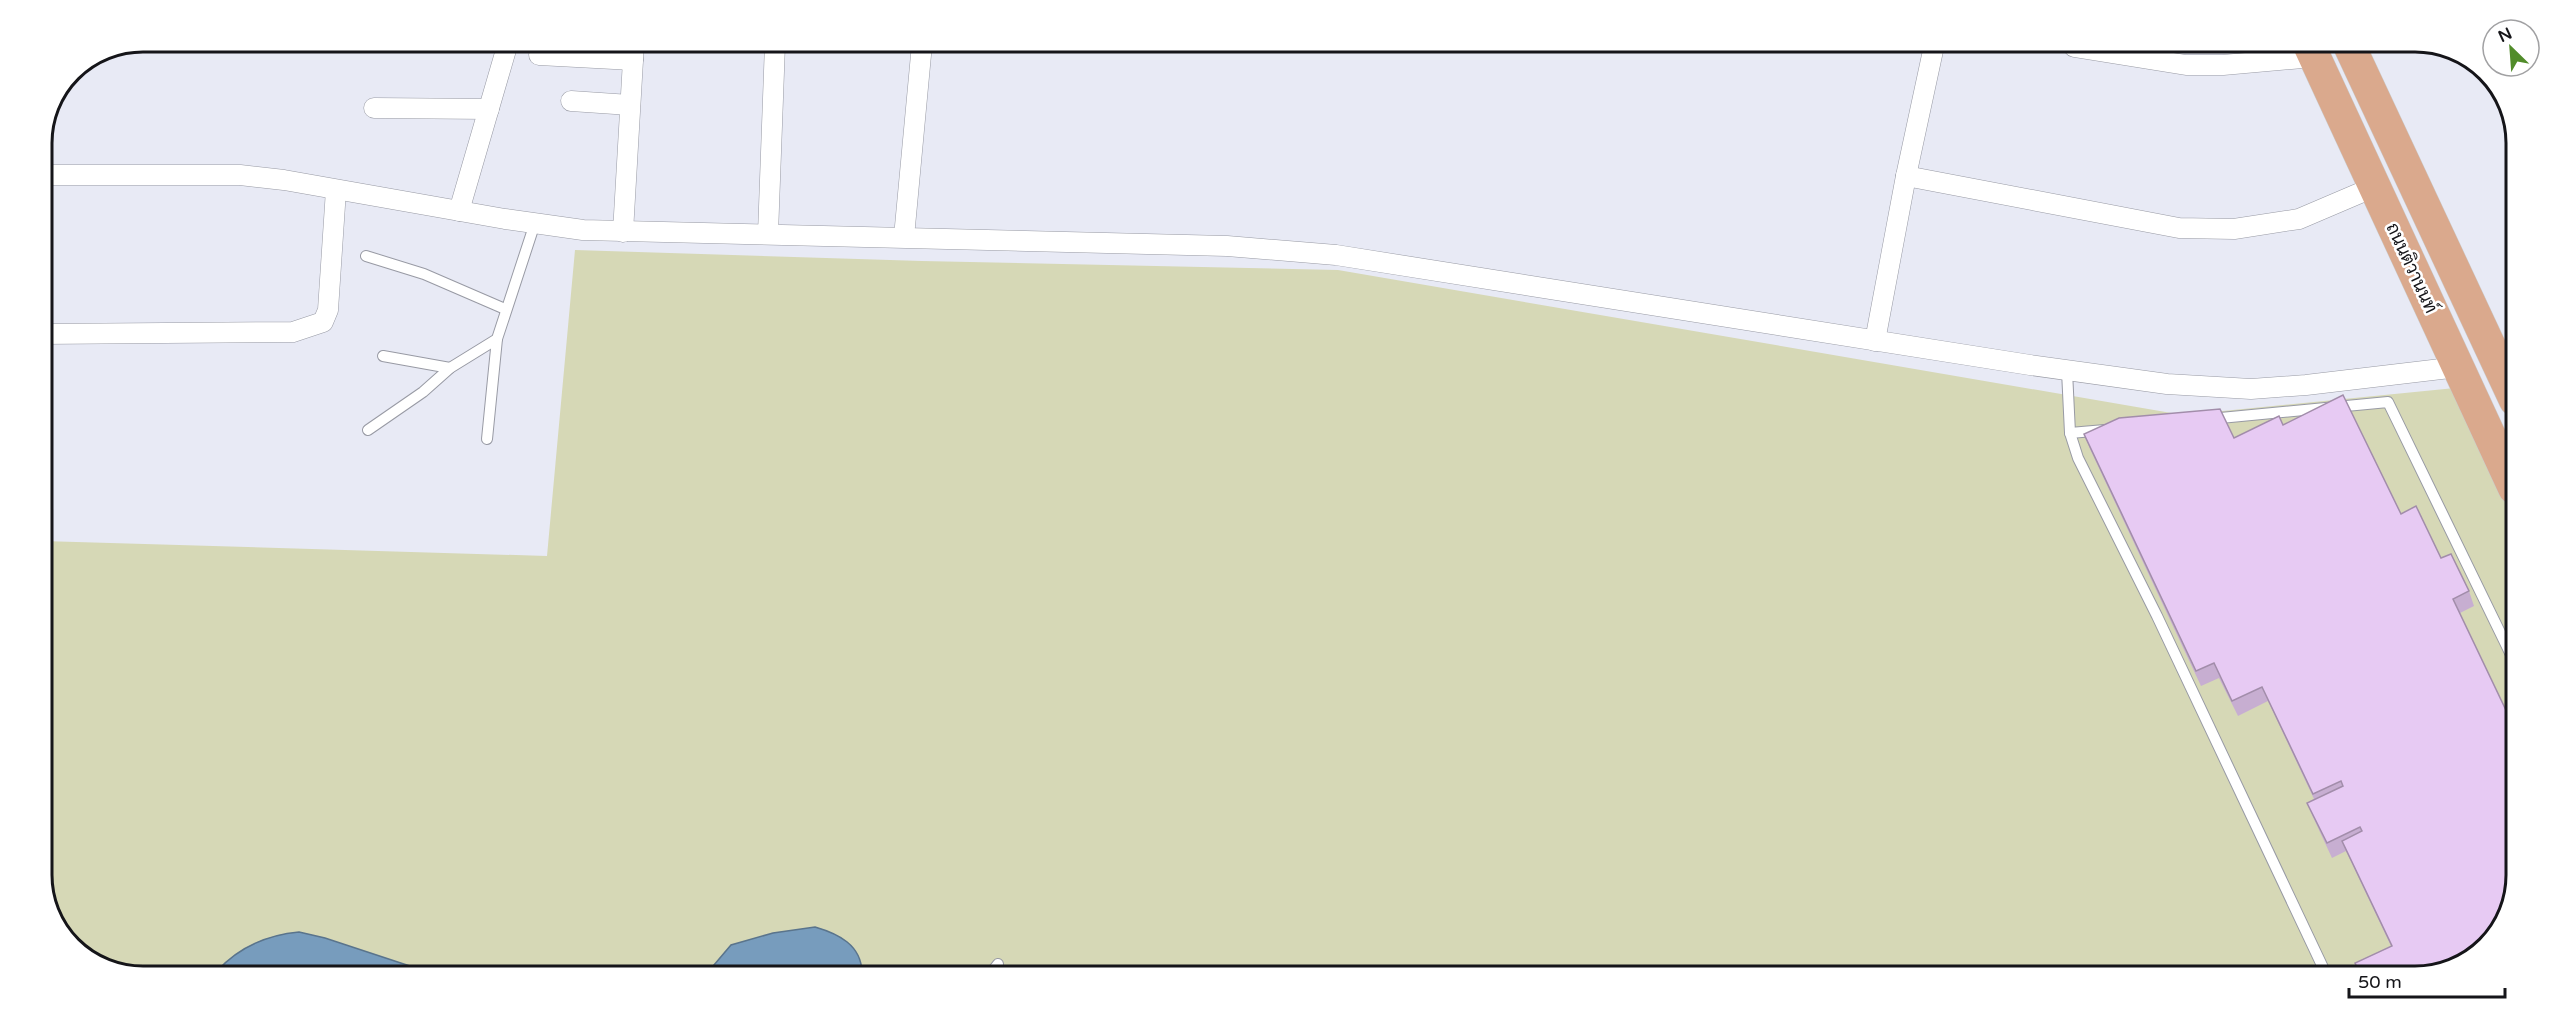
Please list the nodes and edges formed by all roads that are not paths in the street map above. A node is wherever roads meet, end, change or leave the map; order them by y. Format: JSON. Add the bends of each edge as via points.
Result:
{"nodes":[{"id":1,"x":505,"y":52,"type":"edge"},
{"id":2,"x":633,"y":52,"type":"edge"},
{"id":3,"x":775,"y":52,"type":"edge"},
{"id":4,"x":921,"y":52,"type":"edge"},
{"id":5,"x":1933,"y":52,"type":"edge"},
{"id":6,"x":2105,"y":52,"type":"edge"},
{"id":7,"x":2312,"y":52,"type":"edge"},
{"id":8,"x":2352,"y":52,"type":"edge"},
{"id":9,"x":539,"y":55,"type":"dead end"},
{"id":10,"x":572,"y":101,"type":"dead end"},
{"id":11,"x":630,"y":105,"type":"junction"},
{"id":12,"x":374,"y":108,"type":"dead end"},
{"id":13,"x":489,"y":109,"type":"junction"},
{"id":14,"x":53,"y":174,"type":"edge"},
{"id":15,"x":1906,"y":176,"type":"junction"},
{"id":16,"x":2374,"y":187,"type":"junction"},
{"id":17,"x":336,"y":190,"type":"junction"},
{"id":18,"x":459,"y":211,"type":"junction"},
{"id":19,"x":535,"y":223,"type":"junction"},
{"id":20,"x":623,"y":232,"type":"junction"},
{"id":21,"x":768,"y":234,"type":"junction"},
{"id":22,"x":904,"y":237,"type":"junction"},
{"id":23,"x":366,"y":256,"type":"dead end"},
{"id":24,"x":505,"y":309,"type":"junction"},
{"id":25,"x":53,"y":334,"type":"edge"},
{"id":26,"x":497,"y":339,"type":"junction"},
{"id":27,"x":1875,"y":341,"type":"junction"},
{"id":28,"x":383,"y":356,"type":"dead end"},
{"id":29,"x":2458,"y":367,"type":"junction"},
{"id":30,"x":450,"y":368,"type":"junction"},
{"id":31,"x":2067,"y":370,"type":"junction"},
{"id":32,"x":2506,"y":381,"type":"edge"},
{"id":33,"x":2199,"y":420,"type":"edge"},
{"id":34,"x":2117,"y":428,"type":"edge"},
{"id":35,"x":368,"y":430,"type":"dead end"},
{"id":36,"x":2070,"y":433,"type":"junction"},
{"id":37,"x":486,"y":440,"type":"dead end"},
{"id":38,"x":2506,"y":471,"type":"edge"},
{"id":39,"x":2506,"y":645,"type":"edge"},
{"id":40,"x":2322,"y":966,"type":"edge"}],
"edges":[{"from":1,"to":13,"type":"street"},
{"from":2,"to":9,"type":"street"},
{"from":2,"to":11,"type":"street"},
{"from":3,"to":21,"type":"street"},
{"from":4,"to":22,"type":"street"},
{"from":5,"to":15,"type":"street"},
{"from":6,"to":7,"type":"street","via":[[2186,65],[2223,65]]},
{"from":7,"to":16,"type":"main road","name":"ถนนติวานนท์"},
{"from":8,"to":32,"type":"main road","name":"ถนนติวานนท์"},
{"from":10,"to":11,"type":"street"},
{"from":11,"to":20,"type":"street"},
{"from":12,"to":13,"type":"street"},
{"from":13,"to":18,"type":"street"},
{"from":14,"to":17,"type":"street","via":[[240,175]]},
{"from":15,"to":16,"type":"street","via":[[2179,228],[2234,229],[2299,219]]},
{"from":15,"to":27,"type":"street"},
{"from":16,"to":29,"type":"main road","name":"ถนนติวานนท์"},
{"from":17,"to":18,"type":"street"},
{"from":17,"to":25,"type":"street","via":[[328,310],[323,322],[293,332]]},
{"from":18,"to":19,"type":"street"},
{"from":19,"to":20,"type":"street"},
{"from":19,"to":24,"type":"lane"},
{"from":20,"to":21,"type":"street"},
{"from":21,"to":22,"type":"street"},
{"from":22,"to":27,"type":"street","via":[[1227,246],[1336,255]]},
{"from":23,"to":24,"type":"lane","via":[[424,274]]},
{"from":24,"to":26,"type":"lane"},
{"from":26,"to":30,"type":"lane"},
{"from":26,"to":37,"type":"lane"},
{"from":27,"to":31,"type":"street"},
{"from":28,"to":30,"type":"lane"},
{"from":29,"to":31,"type":"street","via":[[2352,381],[2251,388],[2167,384]]},
{"from":29,"to":38,"type":"main road","name":"ถนนติวานนท์"},
{"from":30,"to":35,"type":"lane"},
{"from":31,"to":36,"type":"lane"},
{"from":33,"to":39,"type":"lane","via":[[2388,402]]},
{"from":34,"to":36,"type":"lane"},
{"from":36,"to":40,"type":"lane","via":[[2078,458]]}]}
